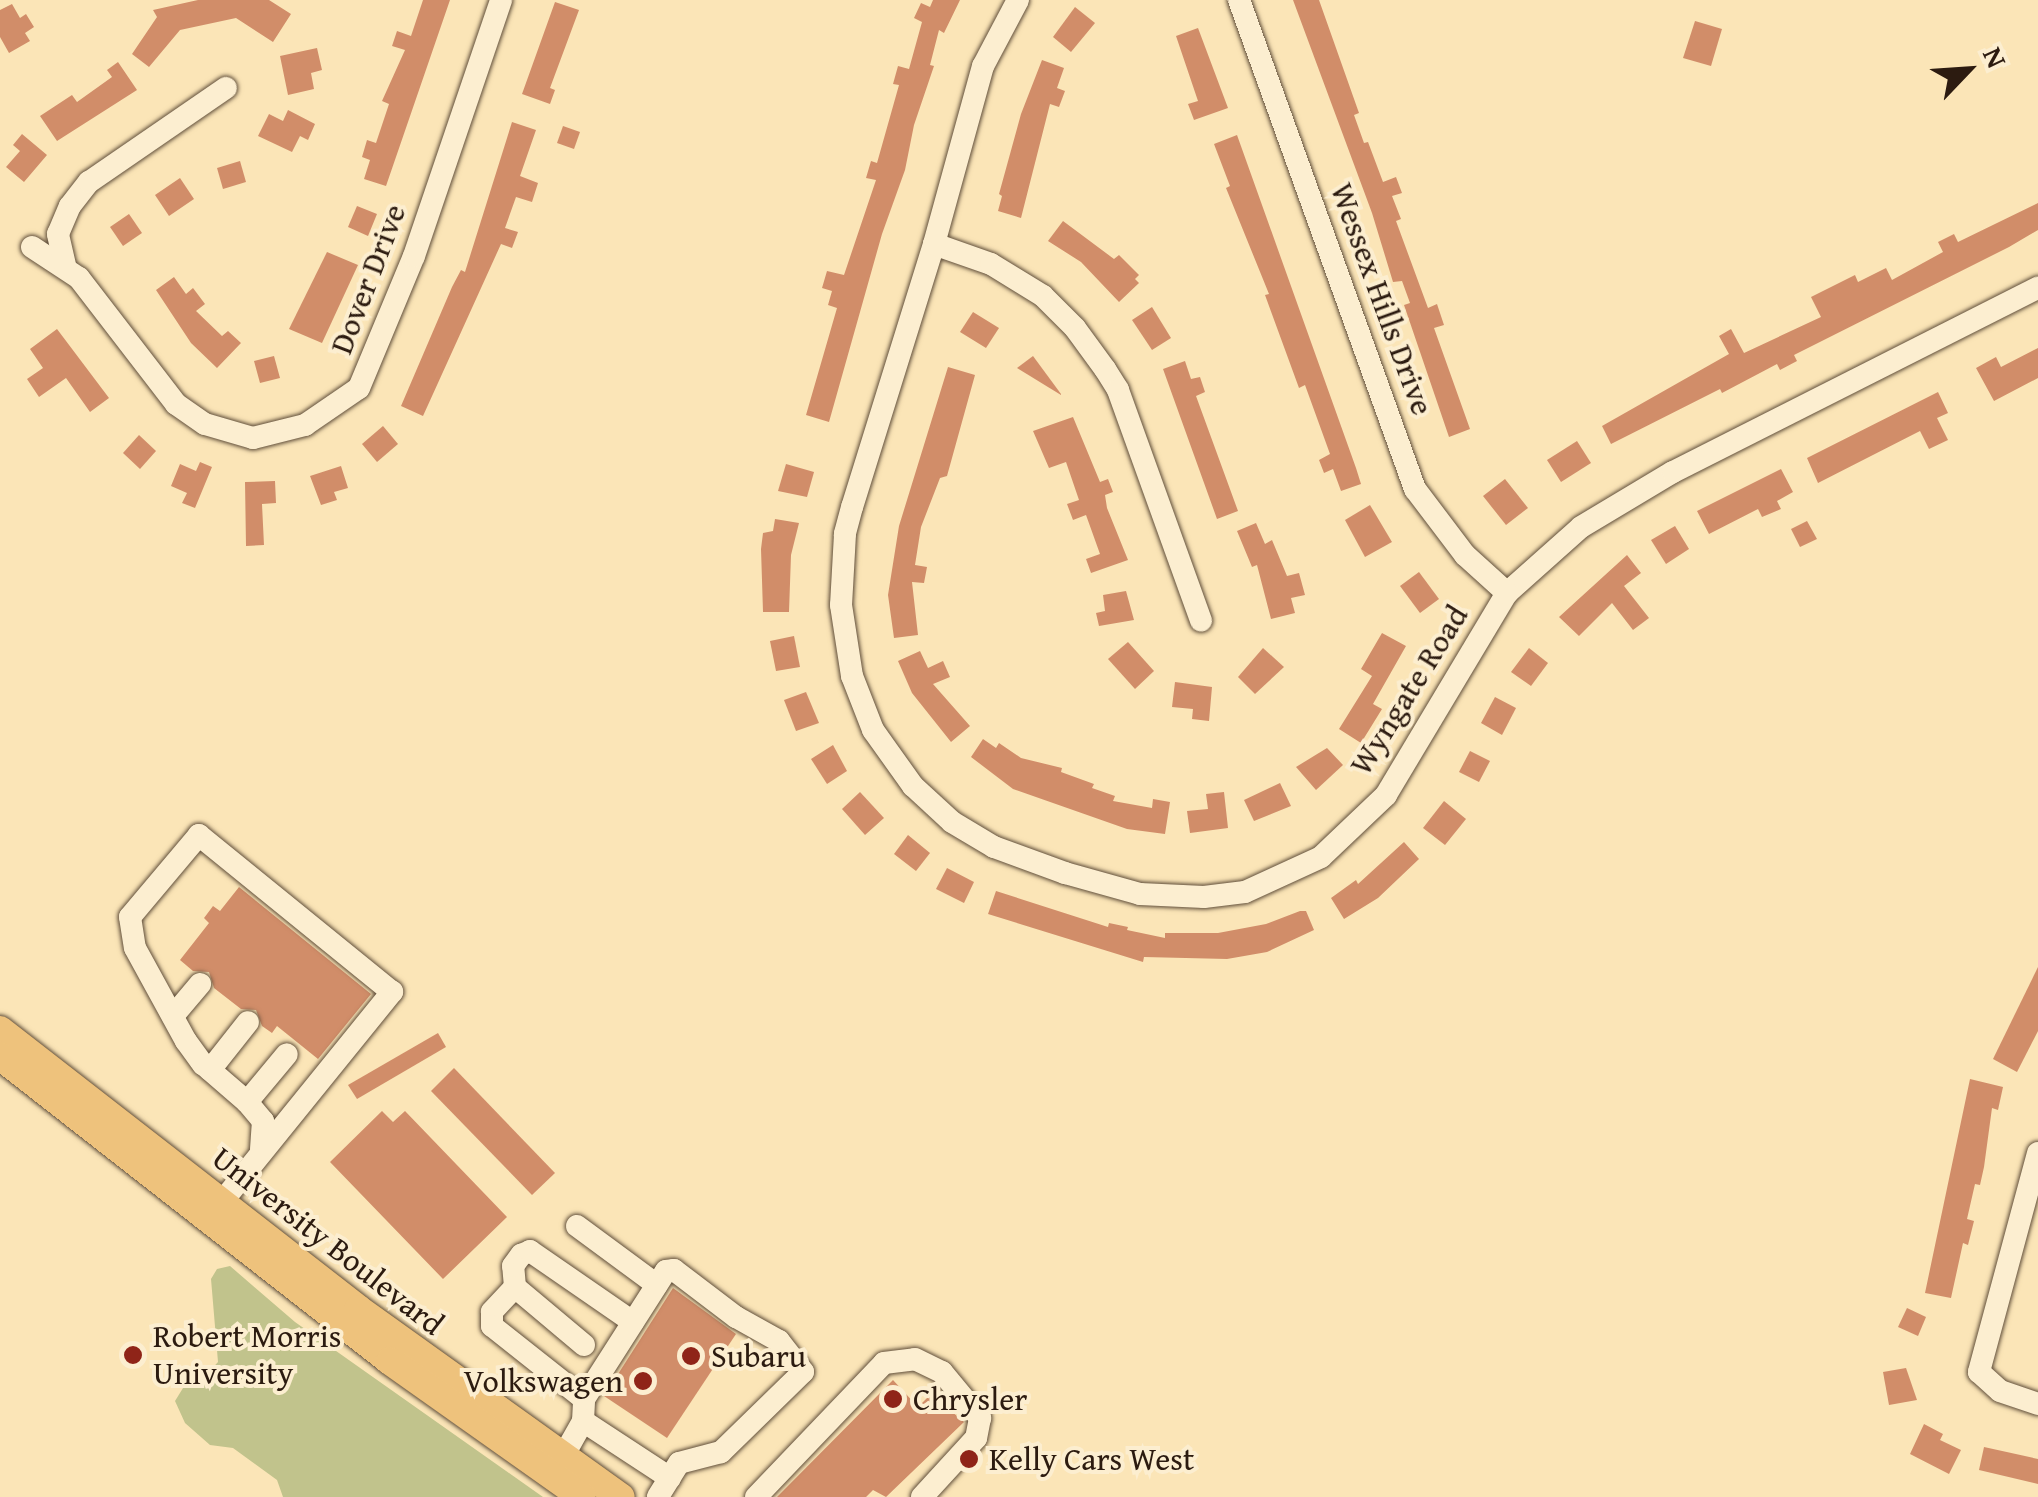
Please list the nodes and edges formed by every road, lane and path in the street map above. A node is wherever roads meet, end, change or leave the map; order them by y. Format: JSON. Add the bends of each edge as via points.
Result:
{"nodes":[{"id":1,"x":501,"y":0,"type":"edge"},
{"id":2,"x":1018,"y":0,"type":"edge"},
{"id":3,"x":1239,"y":0,"type":"edge"},
{"id":4,"x":226,"y":88,"type":"dead end"},
{"id":5,"x":934,"y":244,"type":"junction"},
{"id":6,"x":32,"y":247,"type":"dead end"},
{"id":7,"x":65,"y":265,"type":"junction"},
{"id":8,"x":2038,"y":288,"type":"edge"},
{"id":9,"x":1508,"y":593,"type":"junction"},
{"id":10,"x":1201,"y":621,"type":"dead end"},
{"id":11,"x":200,"y":984,"type":"dead end"},
{"id":12,"x":173,"y":1016,"type":"junction"},
{"id":13,"x":248,"y":1022,"type":"dead end"},
{"id":14,"x":0,"y":1030,"type":"edge"},
{"id":15,"x":287,"y":1054,"type":"dead end"},
{"id":16,"x":0,"y":1056,"type":"edge"},
{"id":17,"x":210,"y":1070,"type":"junction"},
{"id":18,"x":247,"y":1102,"type":"junction"},
{"id":19,"x":261,"y":1150,"type":"junction"},
{"id":20,"x":2038,"y":1154,"type":"edge"},
{"id":21,"x":221,"y":1202,"type":"junction"},
{"id":22,"x":577,"y":1226,"type":"dead end"},
{"id":23,"x":657,"y":1285,"type":"junction"},
{"id":24,"x":515,"y":1288,"type":"junction"},
{"id":25,"x":634,"y":1322,"type":"junction"},
{"id":26,"x":584,"y":1345,"type":"dead end"},
{"id":27,"x":2038,"y":1404,"type":"edge"},
{"id":28,"x":584,"y":1410,"type":"junction"},
{"id":29,"x":558,"y":1467,"type":"junction"},
{"id":30,"x":664,"y":1488,"type":"edge"},
{"id":31,"x":582,"y":1497,"type":"edge"},
{"id":32,"x":621,"y":1497,"type":"edge"},
{"id":33,"x":756,"y":1497,"type":"edge"},
{"id":34,"x":922,"y":1497,"type":"edge"}],
"edges":[{"from":1,"to":7,"type":"street","name":"Dover Drive","via":[[414,256],[359,388],[332,410],[280,434],[253,438],[205,424],[176,404]]},
{"from":2,"to":5,"type":"street","name":"Wyngate Road","via":[[983,66]]},
{"from":3,"to":9,"type":"street","name":"Wessex Hills Drive","via":[[1415,489],[1465,555]]},
{"from":4,"to":7,"type":"street","via":[[89,182],[58,234]]},
{"from":5,"to":9,"type":"street","name":"Wyngate Road","via":[[848,520],[841,605],[852,676],[873,730],[913,786],[952,822],[994,847],[1140,894],[1246,892],[1283,878],[1321,857],[1386,794]]},
{"from":5,"to":10,"type":"street","via":[[990,264],[1044,296],[1105,370]]},
{"from":6,"to":7,"type":"street","name":"Dover Drive"},
{"from":8,"to":9,"type":"street","name":"Wyngate Road","via":[[1626,498],[1581,526]]},
{"from":11,"to":12,"type":"street"},
{"from":12,"to":17,"type":"street"},
{"from":12,"to":19,"type":"street","via":[[135,948],[130,916],[199,834],[392,992]]},
{"from":13,"to":17,"type":"street"},
{"from":14,"to":21,"type":"main road","name":"University Boulevard"},
{"from":15,"to":18,"type":"street"},
{"from":16,"to":29,"type":"main road","name":"University Boulevard","via":[[358,1337]]},
{"from":17,"to":18,"type":"street"},
{"from":18,"to":19,"type":"street","via":[[263,1121]]},
{"from":19,"to":21,"type":"street"},
{"from":20,"to":27,"type":"street","via":[[1979,1372],[2000,1390]]},
{"from":21,"to":29,"type":"main road","name":"University Boulevard"},
{"from":22,"to":23,"type":"street"},
{"from":23,"to":25,"type":"street"},
{"from":23,"to":30,"type":"street","via":[[674,1270],[778,1341],[803,1372],[721,1452],[680,1463]]},
{"from":24,"to":25,"type":"street","via":[[513,1266],[530,1252]]},
{"from":24,"to":26,"type":"street"},
{"from":24,"to":28,"type":"street","via":[[492,1312],[492,1326]]},
{"from":25,"to":28,"type":"street"},
{"from":28,"to":29,"type":"street"},
{"from":28,"to":30,"type":"street"},
{"from":29,"to":31,"type":"main road","name":"University Boulevard"},
{"from":29,"to":32,"type":"main road","name":"University Boulevard"},
{"from":33,"to":34,"type":"street","via":[[884,1363],[914,1358],[942,1372],[980,1418],[976,1438]]}]}
